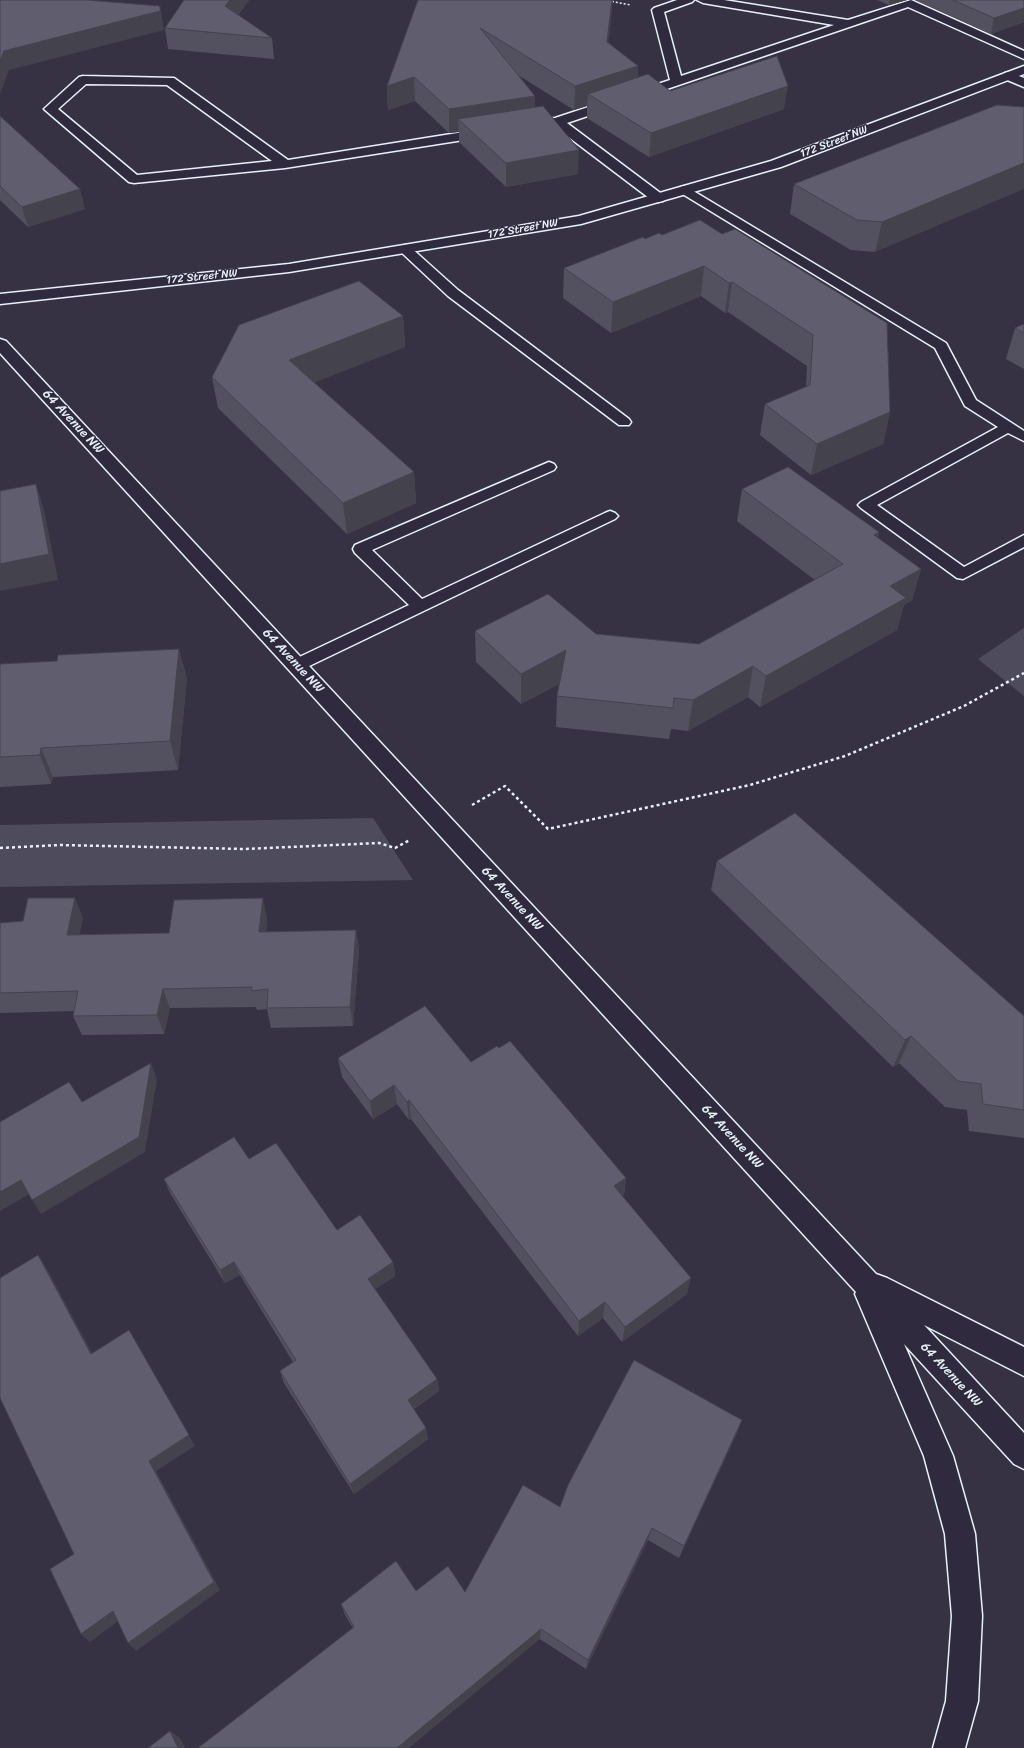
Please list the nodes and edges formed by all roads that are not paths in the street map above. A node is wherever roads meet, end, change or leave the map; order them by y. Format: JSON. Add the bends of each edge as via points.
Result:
{"nodes":[{"id":1,"x":688,"y":0,"type":"edge"},
{"id":2,"x":703,"y":0,"type":"edge"},
{"id":3,"x":913,"y":1,"type":"edge"},
{"id":4,"x":849,"y":23,"type":"junction"},
{"id":5,"x":1024,"y":55,"type":"edge"},
{"id":6,"x":1024,"y":70,"type":"edge"},
{"id":7,"x":1009,"y":76,"type":"junction"},
{"id":8,"x":676,"y":81,"type":"junction"},
{"id":9,"x":1024,"y":83,"type":"edge"},
{"id":10,"x":557,"y":122,"type":"junction"},
{"id":11,"x":518,"y":128,"type":"edge"},
{"id":12,"x":502,"y":130,"type":"edge"},
{"id":13,"x":285,"y":164,"type":"junction"},
{"id":14,"x":685,"y":190,"type":"junction"},
{"id":15,"x":658,"y":198,"type":"junction"},
{"id":16,"x":405,"y":249,"type":"junction"},
{"id":17,"x":0,"y":299,"type":"edge"},
{"id":18,"x":0,"y":344,"type":"edge"},
{"id":19,"x":624,"y":422,"type":"dead end"},
{"id":20,"x":1009,"y":427,"type":"junction"},
{"id":21,"x":1024,"y":437,"type":"edge"},
{"id":22,"x":550,"y":467,"type":"dead end"},
{"id":23,"x":610,"y":516,"type":"dead end"},
{"id":24,"x":1024,"y":540,"type":"edge"},
{"id":25,"x":419,"y":606,"type":"junction"},
{"id":26,"x":297,"y":665,"type":"junction"},
{"id":27,"x":863,"y":1280,"type":"junction"},
{"id":28,"x":1024,"y":1362,"type":"edge"},
{"id":29,"x":1024,"y":1454,"type":"edge"},
{"id":30,"x":949,"y":1748,"type":"edge"}],
"edges":[{"from":1,"to":8,"type":"street","via":[[658,10]]},
{"from":2,"to":4,"type":"street"},
{"from":3,"to":4,"type":"street"},
{"from":3,"to":5,"type":"street"},
{"from":4,"to":8,"type":"street"},
{"from":6,"to":7,"type":"street","name":"172 Street NW"},
{"from":7,"to":9,"type":"street"},
{"from":7,"to":14,"type":"street","name":"172 Street NW","via":[[776,164]]},
{"from":8,"to":10,"type":"street"},
{"from":10,"to":11,"type":"street"},
{"from":10,"to":15,"type":"street"},
{"from":12,"to":13,"type":"street"},
{"from":13,"to":13,"type":"street","via":[[134,179],[50,109],[83,80],[170,81]]},
{"from":14,"to":15,"type":"street","name":"172 Street NW"},
{"from":14,"to":20,"type":"lane","via":[[941,346],[970,403]]},
{"from":15,"to":16,"type":"street","name":"172 Street NW","via":[[581,220]]},
{"from":16,"to":17,"type":"street","name":"172 Street NW","via":[[289,268]]},
{"from":16,"to":19,"type":"lane","via":[[453,293]]},
{"from":18,"to":26,"type":"street","name":"64 Avenue NW"},
{"from":20,"to":21,"type":"lane"},
{"from":20,"to":24,"type":"lane","via":[[866,504],[963,574]]},
{"from":22,"to":25,"type":"lane","via":[[361,549]]},
{"from":23,"to":25,"type":"lane"},
{"from":25,"to":26,"type":"lane"},
{"from":26,"to":27,"type":"street","name":"64 Avenue NW"},
{"from":27,"to":28,"type":"street"},
{"from":27,"to":29,"type":"street","name":"64 Avenue NW"},
{"from":27,"to":30,"type":"street","via":[[938,1456],[960,1534],[968,1616],[962,1701]]}]}
